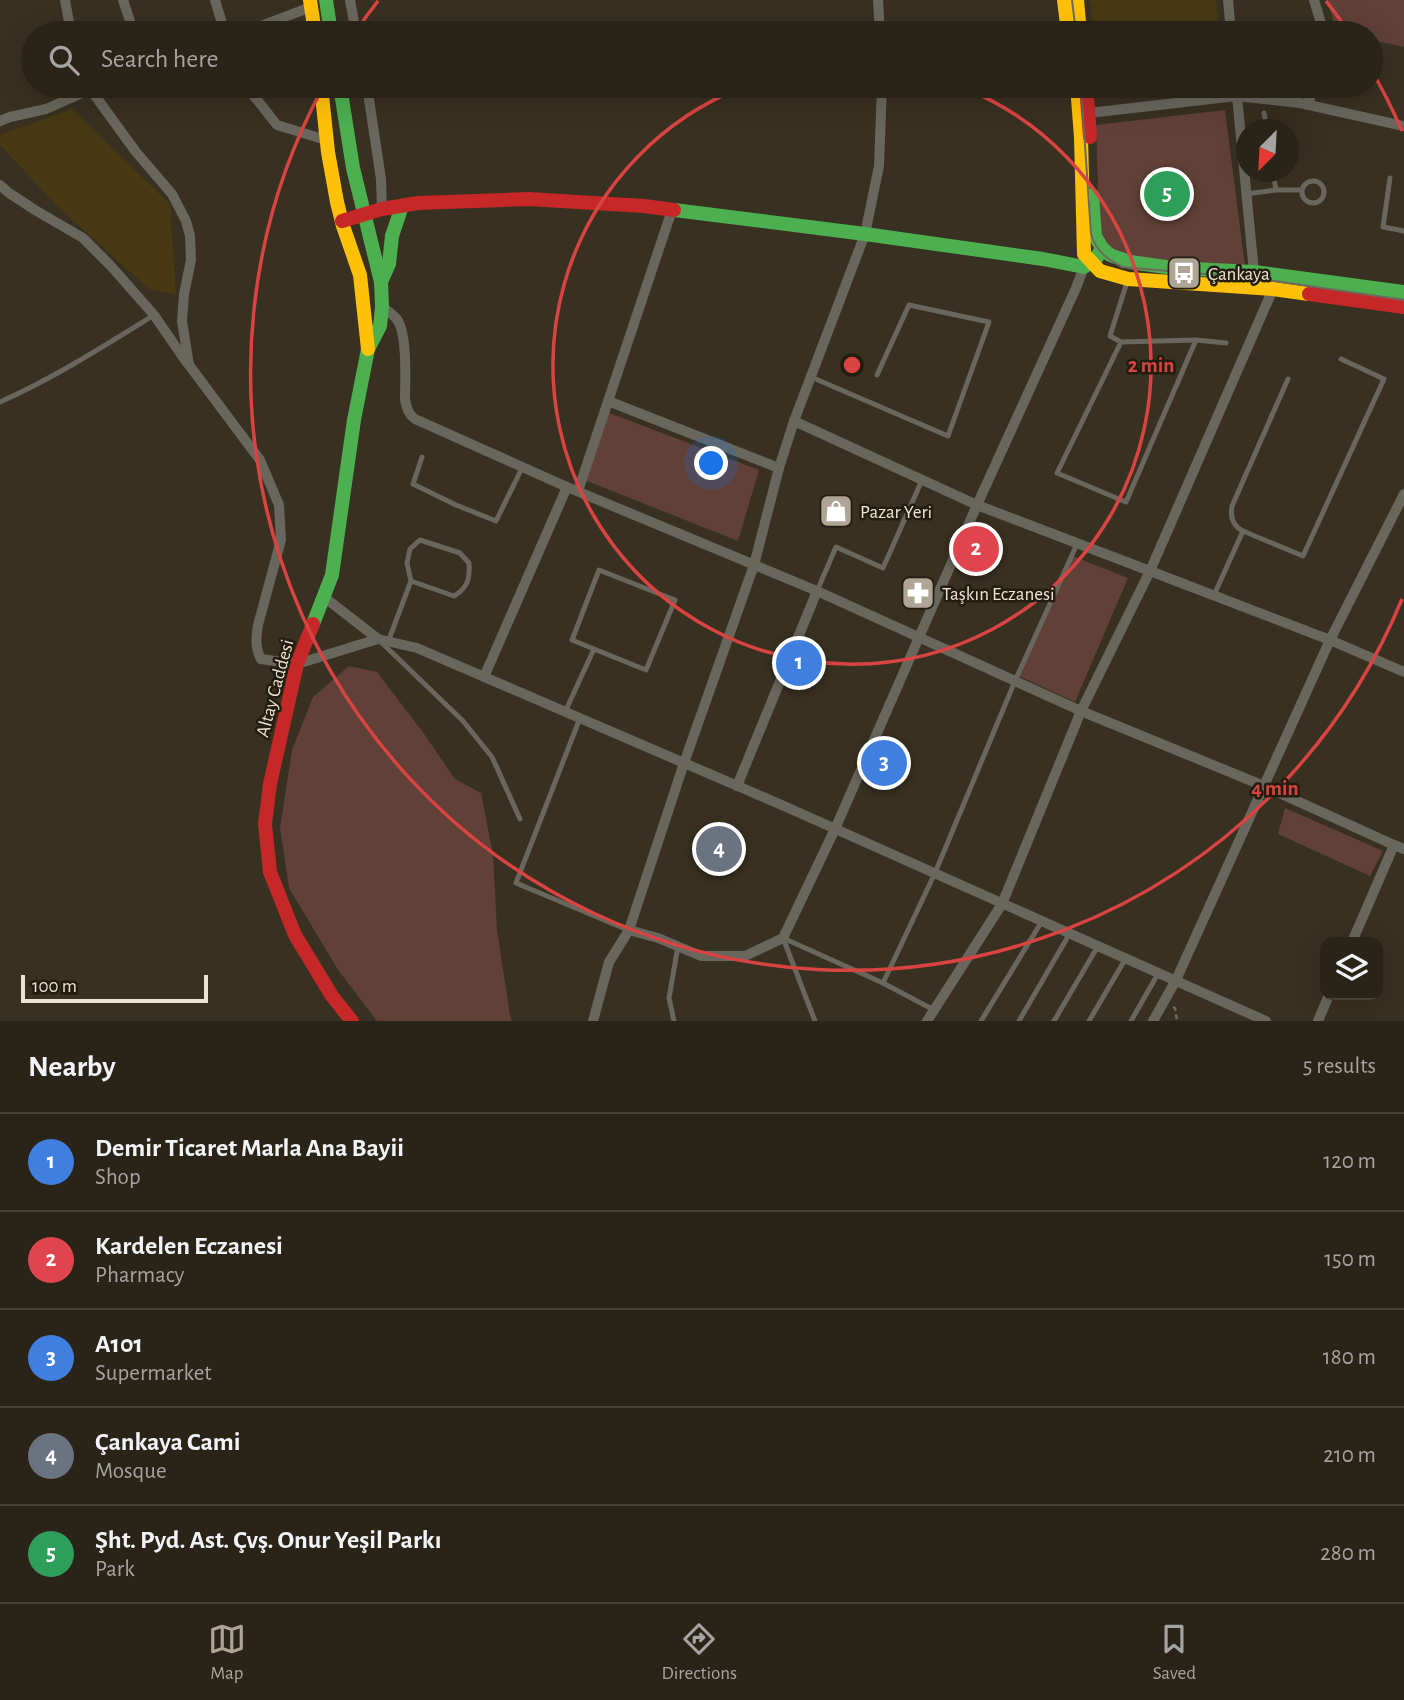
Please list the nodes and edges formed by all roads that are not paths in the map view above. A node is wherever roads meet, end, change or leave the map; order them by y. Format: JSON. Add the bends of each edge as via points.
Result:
{"nodes":[{"id":1,"x":65,"y":0,"type":"edge"},
{"id":2,"x":123,"y":0,"type":"edge"},
{"id":3,"x":215,"y":0,"type":"edge"},
{"id":4,"x":326,"y":0,"type":"edge"},
{"id":5,"x":350,"y":0,"type":"edge"},
{"id":6,"x":877,"y":0,"type":"edge"},
{"id":7,"x":1064,"y":0,"type":"edge"},
{"id":8,"x":1077,"y":0,"type":"edge"},
{"id":9,"x":1228,"y":0,"type":"edge"},
{"id":10,"x":1314,"y":0,"type":"edge"},
{"id":11,"x":311,"y":4,"type":"edge"},
{"id":12,"x":69,"y":21,"type":"edge"},
{"id":13,"x":130,"y":21,"type":"edge"},
{"id":14,"x":221,"y":21,"type":"edge"},
{"id":15,"x":271,"y":21,"type":"edge"},
{"id":16,"x":329,"y":21,"type":"edge"},
{"id":17,"x":354,"y":21,"type":"edge"},
{"id":18,"x":879,"y":21,"type":"edge"},
{"id":19,"x":1067,"y":21,"type":"edge"},
{"id":20,"x":1079,"y":21,"type":"edge"},
{"id":21,"x":1230,"y":21,"type":"edge"},
{"id":22,"x":1320,"y":21,"type":"edge"},
{"id":23,"x":69,"y":98,"type":"edge"},
{"id":24,"x":99,"y":98,"type":"edge"},
{"id":25,"x":256,"y":98,"type":"edge"},
{"id":26,"x":322,"y":98,"type":"edge"},
{"id":27,"x":342,"y":98,"type":"edge"},
{"id":28,"x":369,"y":98,"type":"edge"},
{"id":29,"x":882,"y":98,"type":"edge"},
{"id":30,"x":1078,"y":98,"type":"edge"},
{"id":31,"x":1087,"y":98,"type":"edge"},
{"id":32,"x":1191,"y":98,"type":"edge"},
{"id":33,"x":1237,"y":98,"type":"edge"},
{"id":34,"x":1274,"y":98,"type":"edge"},
{"id":35,"x":1310,"y":98,"type":"edge"},
{"id":36,"x":1307,"y":104,"type":"junction"},
{"id":37,"x":1264,"y":113,"type":"dead end"},
{"id":38,"x":1089,"y":114,"type":"junction"},
{"id":39,"x":1265,"y":119,"type":"edge"},
{"id":40,"x":0,"y":121,"type":"edge"},
{"id":41,"x":1404,"y":126,"type":"edge"},
{"id":42,"x":326,"y":140,"type":"junction"},
{"id":43,"x":1390,"y":178,"type":"dead end"},
{"id":44,"x":1275,"y":182,"type":"edge"},
{"id":45,"x":0,"y":185,"type":"edge"},
{"id":46,"x":1276,"y":190,"type":"junction"},
{"id":47,"x":1301,"y":190,"type":"junction"},
{"id":48,"x":1246,"y":194,"type":"junction"},
{"id":49,"x":402,"y":206,"type":"junction"},
{"id":50,"x":382,"y":209,"type":"junction"},
{"id":51,"x":672,"y":210,"type":"junction"},
{"id":52,"x":364,"y":215,"type":"junction"},
{"id":53,"x":342,"y":221,"type":"junction"},
{"id":54,"x":1404,"y":232,"type":"edge"},
{"id":55,"x":865,"y":234,"type":"junction"},
{"id":56,"x":1102,"y":248,"type":"junction"},
{"id":57,"x":1088,"y":264,"type":"junction"},
{"id":58,"x":1254,"y":272,"type":"junction"},
{"id":59,"x":1128,"y":279,"type":"junction"},
{"id":60,"x":381,"y":282,"type":"junction"},
{"id":61,"x":1273,"y":289,"type":"junction"},
{"id":62,"x":1404,"y":292,"type":"edge"},
{"id":63,"x":383,"y":307,"type":"junction"},
{"id":64,"x":1404,"y":307,"type":"edge"},
{"id":65,"x":154,"y":315,"type":"junction"},
{"id":66,"x":1196,"y":340,"type":"junction"},
{"id":67,"x":1121,"y":342,"type":"junction"},
{"id":68,"x":1226,"y":343,"type":"dead end"},
{"id":69,"x":368,"y":349,"type":"junction"},
{"id":70,"x":1341,"y":359,"type":"dead end"},
{"id":71,"x":189,"y":365,"type":"junction"},
{"id":72,"x":877,"y":375,"type":"dead end"},
{"id":73,"x":811,"y":377,"type":"junction"},
{"id":74,"x":1288,"y":379,"type":"dead end"},
{"id":75,"x":608,"y":401,"type":"junction"},
{"id":76,"x":0,"y":402,"type":"edge"},
{"id":77,"x":794,"y":421,"type":"junction"},
{"id":78,"x":422,"y":457,"type":"dead end"},
{"id":79,"x":523,"y":466,"type":"junction"},
{"id":80,"x":779,"y":468,"type":"junction"},
{"id":81,"x":922,"y":480,"type":"junction"},
{"id":82,"x":572,"y":489,"type":"junction"},
{"id":83,"x":1404,"y":494,"type":"edge"},
{"id":84,"x":977,"y":505,"type":"junction"},
{"id":85,"x":1243,"y":531,"type":"junction"},
{"id":86,"x":1077,"y":543,"type":"junction"},
{"id":87,"x":754,"y":565,"type":"junction"},
{"id":88,"x":1150,"y":571,"type":"junction"},
{"id":89,"x":411,"y":581,"type":"junction"},
{"id":90,"x":817,"y":591,"type":"junction"},
{"id":91,"x":1214,"y":595,"type":"junction"},
{"id":92,"x":324,"y":597,"type":"junction"},
{"id":93,"x":919,"y":638,"type":"junction"},
{"id":94,"x":383,"y":640,"type":"junction"},
{"id":95,"x":1330,"y":640,"type":"junction"},
{"id":96,"x":594,"y":649,"type":"junction"},
{"id":97,"x":297,"y":664,"type":"junction"},
{"id":98,"x":1404,"y":671,"type":"edge"},
{"id":99,"x":484,"y":677,"type":"junction"},
{"id":100,"x":1015,"y":681,"type":"junction"},
{"id":101,"x":1081,"y":711,"type":"junction"},
{"id":102,"x":565,"y":712,"type":"junction"},
{"id":103,"x":580,"y":718,"type":"junction"},
{"id":104,"x":684,"y":763,"type":"junction"},
{"id":105,"x":737,"y":786,"type":"junction"},
{"id":106,"x":1264,"y":786,"type":"junction"},
{"id":107,"x":520,"y":819,"type":"dead end"},
{"id":108,"x":835,"y":828,"type":"junction"},
{"id":109,"x":1399,"y":847,"type":"edge"},
{"id":110,"x":935,"y":873,"type":"junction"},
{"id":111,"x":1003,"y":904,"type":"junction"},
{"id":112,"x":1041,"y":921,"type":"junction"},
{"id":113,"x":629,"y":930,"type":"junction"},
{"id":114,"x":1070,"y":933,"type":"junction"},
{"id":115,"x":1354,"y":937,"type":"edge"},
{"id":116,"x":783,"y":938,"type":"junction"},
{"id":117,"x":678,"y":946,"type":"junction"},
{"id":118,"x":1098,"y":946,"type":"junction"},
{"id":119,"x":1126,"y":958,"type":"junction"},
{"id":120,"x":1159,"y":972,"type":"junction"},
{"id":121,"x":1176,"y":980,"type":"junction"},
{"id":122,"x":883,"y":983,"type":"junction"},
{"id":123,"x":1327,"y":1000,"type":"edge"},
{"id":124,"x":934,"y":1010,"type":"junction"},
{"id":125,"x":352,"y":1021,"type":"edge"},
{"id":126,"x":593,"y":1021,"type":"edge"},
{"id":127,"x":674,"y":1021,"type":"edge"},
{"id":128,"x":815,"y":1021,"type":"edge"},
{"id":129,"x":927,"y":1021,"type":"edge"},
{"id":130,"x":981,"y":1021,"type":"edge"},
{"id":131,"x":1018,"y":1021,"type":"edge"},
{"id":132,"x":1054,"y":1021,"type":"edge"},
{"id":133,"x":1089,"y":1021,"type":"edge"},
{"id":134,"x":1131,"y":1021,"type":"edge"},
{"id":135,"x":1153,"y":1021,"type":"edge"},
{"id":136,"x":1266,"y":1021,"type":"edge"},
{"id":137,"x":1318,"y":1021,"type":"edge"}],
"edges":[{"from":1,"to":12,"type":"street"},
{"from":2,"to":13,"type":"street"},
{"from":3,"to":14,"type":"street"},
{"from":4,"to":16,"type":"main road"},
{"from":5,"to":17,"type":"street"},
{"from":6,"to":18,"type":"street"},
{"from":7,"to":19,"type":"main road"},
{"from":8,"to":20,"type":"main road"},
{"from":9,"to":21,"type":"street"},
{"from":10,"to":22,"type":"street"},
{"from":11,"to":15,"type":"street"},
{"from":23,"to":40,"type":"street"},
{"from":24,"to":71,"type":"street","via":[[172,194],[186,221],[191,260],[182,321]]},
{"from":25,"to":42,"type":"street","via":[[277,125]]},
{"from":26,"to":42,"type":"main road","name":"Altay Caddesi"},
{"from":27,"to":52,"type":"main road","name":"Altay Caddesi"},
{"from":28,"to":50,"type":"street"},
{"from":29,"to":55,"type":"street","via":[[879,166]]},
{"from":30,"to":57,"type":"main road"},
{"from":31,"to":38,"type":"main road"},
{"from":32,"to":38,"type":"street"},
{"from":33,"to":48,"type":"street"},
{"from":34,"to":36,"type":"street"},
{"from":35,"to":36,"type":"street"},
{"from":36,"to":41,"type":"street"},
{"from":37,"to":39,"type":"lane"},
{"from":38,"to":56,"type":"main road","via":[[1095,236]]},
{"from":42,"to":53,"type":"main road","name":"Altay Caddesi"},
{"from":43,"to":54,"type":"lane","via":[[1383,227]]},
{"from":44,"to":46,"type":"lane"},
{"from":45,"to":65,"type":"street","via":[[83,238]]},
{"from":46,"to":47,"type":"lane"},
{"from":46,"to":48,"type":"lane"},
{"from":47,"to":47,"type":"lane","via":[[1311,203],[1324,193],[1314,180]]},
{"from":48,"to":58,"type":"street"},
{"from":49,"to":50,"type":"main road"},
{"from":49,"to":51,"type":"main road","via":[[528,199]]},
{"from":49,"to":60,"type":"main road"},
{"from":50,"to":52,"type":"main road"},
{"from":51,"to":55,"type":"main road"},
{"from":51,"to":75,"type":"street"},
{"from":52,"to":53,"type":"main road"},
{"from":52,"to":60,"type":"main road","name":"Altay Caddesi"},
{"from":53,"to":69,"type":"main road","name":"Altay Caddesi","via":[[359,273]]},
{"from":55,"to":57,"type":"main road"},
{"from":55,"to":73,"type":"street"},
{"from":56,"to":57,"type":"main road"},
{"from":56,"to":58,"type":"main road","via":[[1110,256],[1130,262]]},
{"from":57,"to":59,"type":"main road"},
{"from":57,"to":84,"type":"street"},
{"from":58,"to":61,"type":"street"},
{"from":58,"to":62,"type":"main road"},
{"from":59,"to":61,"type":"main road"},
{"from":59,"to":67,"type":"lane","via":[[1110,336]]},
{"from":60,"to":63,"type":"main road","name":"Altay Caddesi"},
{"from":61,"to":64,"type":"main road"},
{"from":61,"to":88,"type":"street"},
{"from":63,"to":69,"type":"main road","name":"Altay Caddesi","via":[[380,326]]},
{"from":63,"to":79,"type":"street","via":[[401,326],[405,400],[411,415]]},
{"from":65,"to":71,"type":"street"},
{"from":65,"to":76,"type":"lane","via":[[34,387]]},
{"from":66,"to":67,"type":"lane"},
{"from":66,"to":67,"type":"lane","via":[[1126,502],[1057,473]]},
{"from":66,"to":68,"type":"lane"},
{"from":69,"to":92,"type":"main road","name":"Altay Caddesi","via":[[332,575]]},
{"from":70,"to":85,"type":"lane","via":[[1384,379],[1303,556]]},
{"from":71,"to":97,"type":"street","via":[[260,460],[279,505],[281,540],[256,640],[261,659]]},
{"from":72,"to":73,"type":"lane","via":[[909,304],[989,322],[948,436]]},
{"from":73,"to":77,"type":"street"},
{"from":74,"to":85,"type":"lane","via":[[1232,506],[1233,522]]},
{"from":75,"to":80,"type":"street"},
{"from":75,"to":82,"type":"street"},
{"from":77,"to":80,"type":"street"},
{"from":77,"to":81,"type":"street"},
{"from":78,"to":79,"type":"lane","via":[[413,484],[496,521]]},
{"from":79,"to":82,"type":"street"},
{"from":80,"to":87,"type":"street"},
{"from":81,"to":84,"type":"street"},
{"from":81,"to":90,"type":"lane","via":[[883,568],[836,547]]},
{"from":82,"to":87,"type":"street"},
{"from":82,"to":99,"type":"street"},
{"from":83,"to":95,"type":"street"},
{"from":84,"to":86,"type":"street"},
{"from":84,"to":93,"type":"street"},
{"from":85,"to":91,"type":"lane"},
{"from":86,"to":88,"type":"street"},
{"from":86,"to":100,"type":"lane"},
{"from":87,"to":90,"type":"street"},
{"from":87,"to":104,"type":"street"},
{"from":88,"to":91,"type":"street"},
{"from":88,"to":101,"type":"street"},
{"from":89,"to":89,"type":"lane","via":[[454,596],[470,578],[469,563],[460,553],[419,540],[410,549],[407,563]]},
{"from":89,"to":94,"type":"lane"},
{"from":90,"to":93,"type":"street"},
{"from":90,"to":105,"type":"street"},
{"from":91,"to":95,"type":"street"},
{"from":92,"to":94,"type":"street"},
{"from":92,"to":97,"type":"main road","name":"Altay Caddesi"},
{"from":93,"to":100,"type":"street"},
{"from":93,"to":108,"type":"street"},
{"from":94,"to":97,"type":"street"},
{"from":94,"to":99,"type":"street","via":[[417,648]]},
{"from":94,"to":107,"type":"lane","via":[[492,757]]},
{"from":95,"to":98,"type":"street"},
{"from":95,"to":106,"type":"street"},
{"from":96,"to":96,"type":"lane","via":[[646,670],[675,600],[599,570],[572,640]]},
{"from":96,"to":102,"type":"lane"},
{"from":97,"to":125,"type":"main road","name":"Altay Caddesi","via":[[270,784],[265,824],[270,872],[295,936]]},
{"from":99,"to":102,"type":"street"},
{"from":100,"to":101,"type":"street"},
{"from":100,"to":110,"type":"lane"},
{"from":101,"to":106,"type":"street"},
{"from":101,"to":111,"type":"street"},
{"from":102,"to":103,"type":"street"},
{"from":103,"to":104,"type":"street"},
{"from":103,"to":113,"type":"lane","via":[[516,883]]},
{"from":104,"to":105,"type":"street"},
{"from":104,"to":113,"type":"street"},
{"from":105,"to":108,"type":"street"},
{"from":106,"to":109,"type":"street"},
{"from":106,"to":121,"type":"street"},
{"from":108,"to":110,"type":"street"},
{"from":108,"to":116,"type":"street"},
{"from":109,"to":115,"type":"street"},
{"from":110,"to":111,"type":"street"},
{"from":110,"to":122,"type":"lane"},
{"from":111,"to":112,"type":"street"},
{"from":111,"to":124,"type":"street"},
{"from":112,"to":114,"type":"street"},
{"from":112,"to":130,"type":"lane"},
{"from":113,"to":117,"type":"street"},
{"from":113,"to":126,"type":"street","via":[[609,962]]},
{"from":114,"to":118,"type":"street"},
{"from":114,"to":131,"type":"lane"},
{"from":116,"to":117,"type":"street","via":[[745,956],[701,956]]},
{"from":116,"to":122,"type":"lane"},
{"from":116,"to":128,"type":"lane"},
{"from":117,"to":127,"type":"lane","via":[[669,998]]},
{"from":118,"to":119,"type":"street"},
{"from":118,"to":132,"type":"lane"},
{"from":119,"to":120,"type":"street"},
{"from":119,"to":133,"type":"lane"},
{"from":120,"to":121,"type":"street"},
{"from":120,"to":134,"type":"lane"},
{"from":121,"to":135,"type":"street"},
{"from":121,"to":136,"type":"street"},
{"from":122,"to":124,"type":"lane"},
{"from":123,"to":137,"type":"street"},
{"from":124,"to":129,"type":"street"}]}
